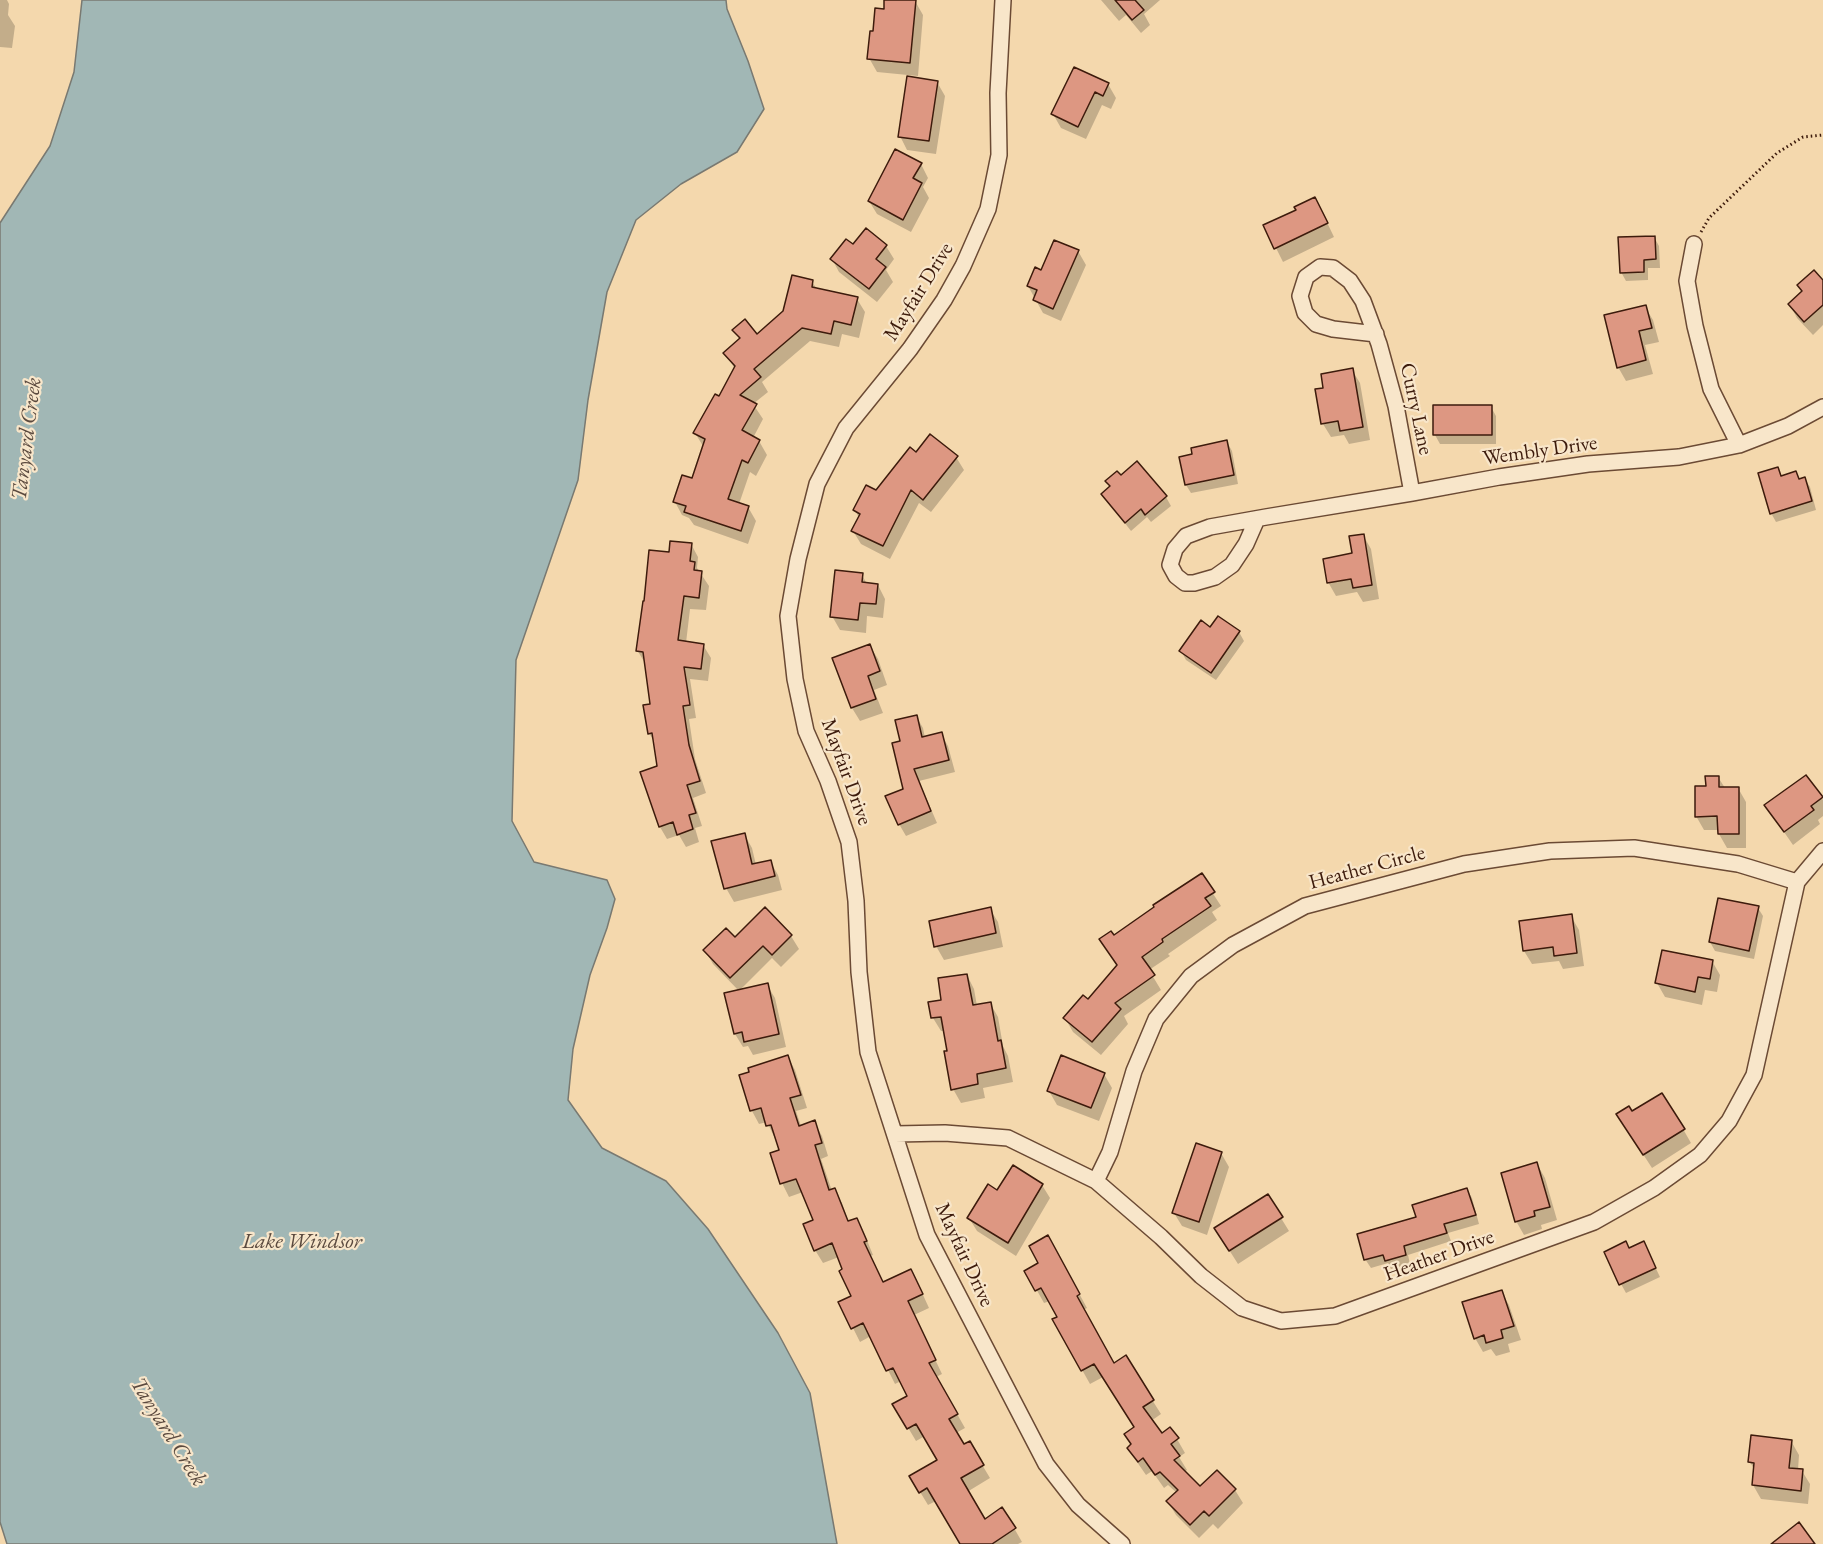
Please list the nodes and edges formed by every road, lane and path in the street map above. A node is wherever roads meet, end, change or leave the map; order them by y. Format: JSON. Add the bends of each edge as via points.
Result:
{"nodes":[{"id":1,"x":1004,"y":0,"type":"edge"},
{"id":2,"x":1823,"y":135,"type":"edge"},
{"id":3,"x":1694,"y":244,"type":"joint"},
{"id":4,"x":1376,"y":334,"type":"junction"},
{"id":5,"x":1823,"y":407,"type":"edge"},
{"id":6,"x":1739,"y":445,"type":"junction"},
{"id":7,"x":1412,"y":493,"type":"junction"},
{"id":8,"x":1257,"y":519,"type":"junction"},
{"id":9,"x":1823,"y":851,"type":"edge"},
{"id":10,"x":1797,"y":882,"type":"junction"},
{"id":11,"x":895,"y":1134,"type":"junction"},
{"id":12,"x":1096,"y":1181,"type":"junction"},
{"id":13,"x":1122,"y":1544,"type":"edge"}],
"edges":[{"from":1,"to":11,"type":"street","name":"Mayfair Drive","via":[[999,155],[988,209],[944,300],[846,428],[817,484],[788,616],[806,731],[849,842],[868,1052]]},
{"from":2,"to":3,"type":"path","via":[[1803,137],[1777,153],[1709,218]]},
{"from":3,"to":6,"type":"street","via":[[1688,281],[1695,326],[1711,389]]},
{"from":4,"to":4,"type":"street","name":"Curry Lane","via":[[1350,280],[1333,268],[1320,267],[1306,277],[1300,296],[1305,313],[1316,324]]},
{"from":4,"to":7,"type":"street","name":"Curry Lane","via":[[1396,406]]},
{"from":5,"to":6,"type":"street","name":"Wembly Drive"},
{"from":6,"to":7,"type":"street","name":"Wembly Drive","via":[[1679,457],[1588,464],[1499,477]]},
{"from":7,"to":8,"type":"street","name":"Wembly Drive"},
{"from":8,"to":8,"type":"street","name":"Wembly Drive","via":[[1232,565],[1215,577],[1194,583],[1176,576],[1170,565],[1175,549],[1186,536],[1210,527]]},
{"from":9,"to":10,"type":"street","name":"Heather Drive"},
{"from":10,"to":12,"type":"street","name":"Heather Circle","via":[[1738,864],[1634,848],[1560,851],[1464,864],[1305,906],[1233,945],[1191,976],[1156,1019],[1134,1071],[1110,1152]]},
{"from":10,"to":12,"type":"street","name":"Heather Drive","via":[[1754,1076],[1729,1121],[1700,1155],[1654,1188],[1594,1222],[1335,1316],[1281,1322],[1242,1308]]},
{"from":11,"to":12,"type":"street","name":"Heather Drive","via":[[1008,1138]]},
{"from":11,"to":13,"type":"street","name":"Mayfair Drive","via":[[927,1235],[1046,1464],[1078,1505]]}]}
